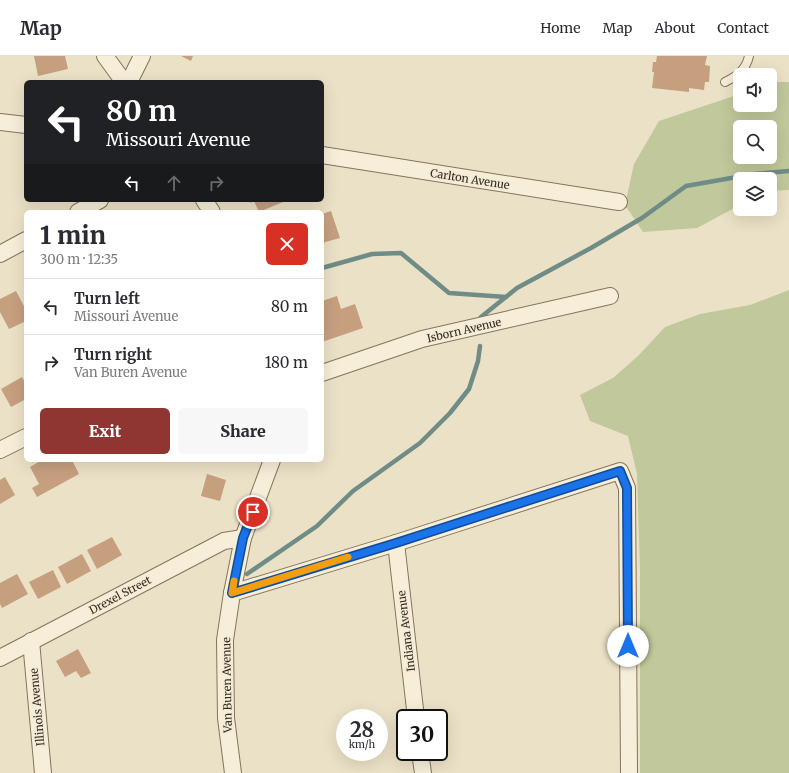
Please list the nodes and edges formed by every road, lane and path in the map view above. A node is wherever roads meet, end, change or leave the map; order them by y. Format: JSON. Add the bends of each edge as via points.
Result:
{"nodes":[{"id":1,"x":106,"y":56,"type":"edge"},
{"id":2,"x":142,"y":56,"type":"edge"},
{"id":3,"x":749,"y":56,"type":"edge"},
{"id":4,"x":123,"y":80,"type":"edge"},
{"id":5,"x":130,"y":80,"type":"edge"},
{"id":6,"x":725,"y":82,"type":"dead end"},
{"id":7,"x":0,"y":122,"type":"edge"},
{"id":8,"x":24,"y":125,"type":"edge"},
{"id":9,"x":324,"y":156,"type":"edge"},
{"id":10,"x":96,"y":202,"type":"edge"},
{"id":11,"x":619,"y":202,"type":"dead end"},
{"id":12,"x":82,"y":210,"type":"edge"},
{"id":13,"x":24,"y":241,"type":"edge"},
{"id":14,"x":0,"y":254,"type":"edge"},
{"id":15,"x":610,"y":296,"type":"dead end"},
{"id":16,"x":324,"y":372,"type":"edge"},
{"id":17,"x":24,"y":438,"type":"edge"},
{"id":18,"x":0,"y":450,"type":"edge"},
{"id":19,"x":271,"y":462,"type":"edge"},
{"id":20,"x":243,"y":538,"type":"junction"},
{"id":21,"x":396,"y":543,"type":"junction"},
{"id":22,"x":232,"y":593,"type":"junction"},
{"id":23,"x":31,"y":642,"type":"junction"},
{"id":24,"x":0,"y":658,"type":"edge"},
{"id":25,"x":415,"y":709,"type":"edge"},
{"id":26,"x":421,"y":761,"type":"edge"},
{"id":27,"x":44,"y":773,"type":"edge"},
{"id":28,"x":233,"y":773,"type":"edge"},
{"id":29,"x":423,"y":773,"type":"edge"},
{"id":30,"x":629,"y":773,"type":"edge"}],
"edges":[{"from":1,"to":4,"type":"street"},
{"from":2,"to":5,"type":"street"},
{"from":3,"to":6,"type":"lane","via":[[740,74]]},
{"from":7,"to":8,"type":"street"},
{"from":9,"to":11,"type":"street","name":"Carlton Avenue"},
{"from":10,"to":12,"type":"street"},
{"from":13,"to":14,"type":"street"},
{"from":15,"to":16,"type":"street","name":"Isborn Avenue","via":[[422,339]]},
{"from":17,"to":18,"type":"street"},
{"from":19,"to":20,"type":"street","name":"Van Buren Avenue"},
{"from":20,"to":22,"type":"street","name":"Van Buren Avenue"},
{"from":20,"to":23,"type":"street","name":"Drexel Street","via":[[224,541]]},
{"from":21,"to":22,"type":"street"},
{"from":21,"to":25,"type":"street","name":"Indiana Avenue"},
{"from":21,"to":30,"type":"street","via":[[620,471],[627,488]]},
{"from":22,"to":28,"type":"street","name":"Van Buren Avenue","via":[[225,640],[226,718]]},
{"from":23,"to":24,"type":"street","name":"Drexel Street"},
{"from":23,"to":27,"type":"street","name":"Illinois Avenue"},
{"from":26,"to":29,"type":"street"}]}
